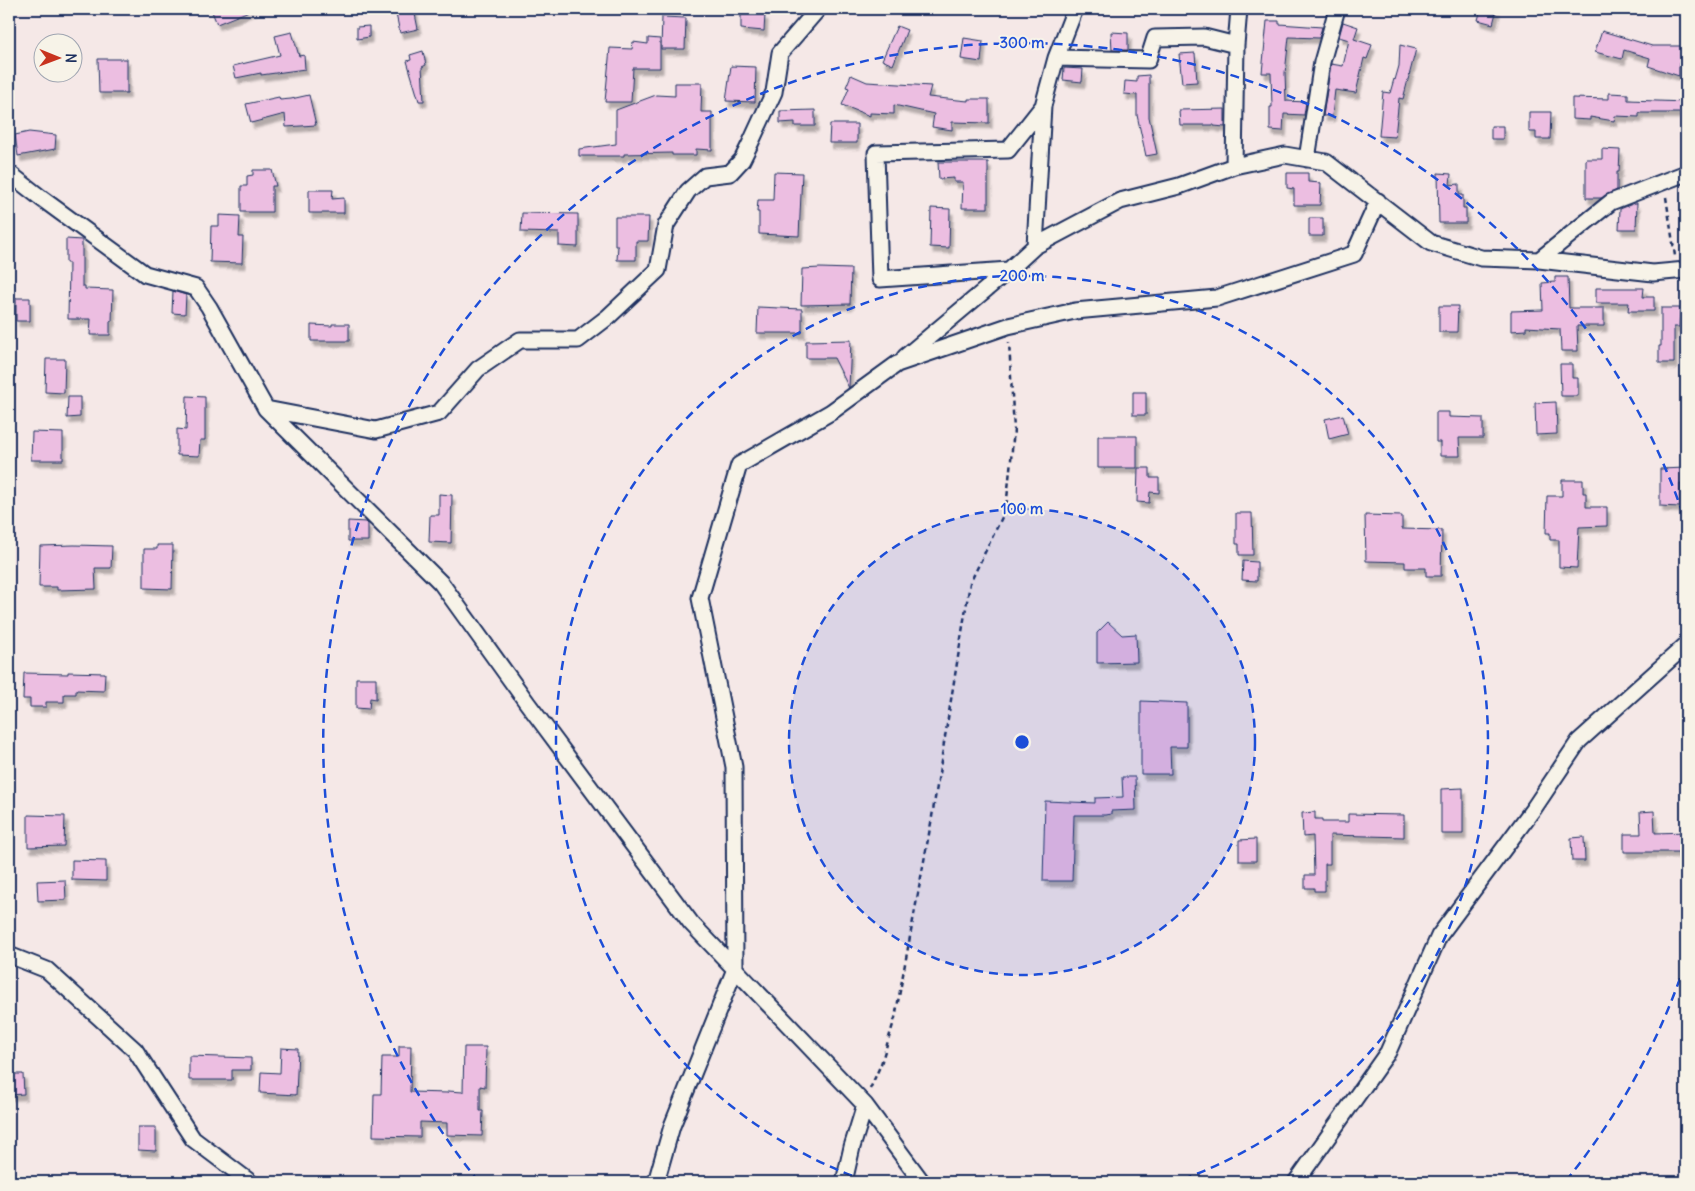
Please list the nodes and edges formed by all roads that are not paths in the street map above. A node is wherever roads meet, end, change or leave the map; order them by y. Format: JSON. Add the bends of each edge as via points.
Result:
{"nodes":[{"id":1,"x":818,"y":9,"type":"edge"},
{"id":2,"x":1074,"y":9,"type":"edge"},
{"id":3,"x":1239,"y":9,"type":"edge"},
{"id":4,"x":1337,"y":9,"type":"edge"},
{"id":5,"x":1236,"y":46,"type":"junction"},
{"id":6,"x":1056,"y":58,"type":"junction"},
{"id":7,"x":1044,"y":106,"type":"junction"},
{"id":8,"x":1308,"y":159,"type":"junction"},
{"id":9,"x":1234,"y":166,"type":"junction"},
{"id":10,"x":9,"y":173,"type":"edge"},
{"id":11,"x":1686,"y":174,"type":"edge"},
{"id":12,"x":1378,"y":201,"type":"junction"},
{"id":13,"x":1035,"y":246,"type":"junction"},
{"id":14,"x":1539,"y":260,"type":"junction"},
{"id":15,"x":1009,"y":270,"type":"junction"},
{"id":16,"x":1682,"y":270,"type":"edge"},
{"id":17,"x":897,"y":364,"type":"junction"},
{"id":18,"x":266,"y":409,"type":"junction"},
{"id":19,"x":1686,"y":645,"type":"edge"},
{"id":20,"x":9,"y":955,"type":"edge"},
{"id":21,"x":735,"y":969,"type":"junction"},
{"id":22,"x":865,"y":1105,"type":"junction"},
{"id":23,"x":250,"y":1182,"type":"edge"},
{"id":24,"x":656,"y":1182,"type":"edge"},
{"id":25,"x":844,"y":1182,"type":"edge"},
{"id":26,"x":922,"y":1182,"type":"edge"},
{"id":27,"x":1296,"y":1182,"type":"edge"}],
"edges":[{"from":1,"to":18,"type":"street","via":[[780,53],[774,92],[742,160],[730,173],[705,176],[688,191],[666,225],[658,270],[578,340],[520,340],[478,369],[439,413],[376,430]]},
{"from":2,"to":6,"type":"street"},
{"from":3,"to":5,"type":"street"},
{"from":4,"to":8,"type":"street","via":[[1322,62]]},
{"from":5,"to":6,"type":"street","via":[[1204,37],[1156,38],[1148,60]]},
{"from":5,"to":9,"type":"street"},
{"from":6,"to":7,"type":"street"},
{"from":7,"to":13,"type":"street"},
{"from":7,"to":15,"type":"street","via":[[1008,150],[876,153],[880,279]]},
{"from":8,"to":9,"type":"street","via":[[1285,155]]},
{"from":8,"to":12,"type":"street","via":[[1326,162]]},
{"from":9,"to":13,"type":"street","via":[[1179,186],[1120,201]]},
{"from":10,"to":18,"type":"street","via":[[145,274],[196,288]]},
{"from":11,"to":14,"type":"street","via":[[1611,202]]},
{"from":12,"to":14,"type":"street","via":[[1431,243],[1481,258]]},
{"from":12,"to":17,"type":"street","via":[[1354,254],[1217,298],[1076,311],[1008,326]]},
{"from":13,"to":15,"type":"street"},
{"from":14,"to":16,"type":"street","via":[[1653,273]]},
{"from":15,"to":17,"type":"street"},
{"from":17,"to":21,"type":"street","via":[[831,412],[739,465],[700,598],[734,767]]},
{"from":18,"to":21,"type":"street","via":[[441,583],[691,923]]},
{"from":19,"to":27,"type":"street","via":[[1579,741],[1534,808],[1439,936],[1388,1052]]},
{"from":20,"to":23,"type":"street","via":[[47,970],[135,1050],[193,1139]]},
{"from":21,"to":22,"type":"street"},
{"from":21,"to":24,"type":"street","via":[[672,1126]]},
{"from":22,"to":25,"type":"street"},
{"from":22,"to":26,"type":"street"}]}
